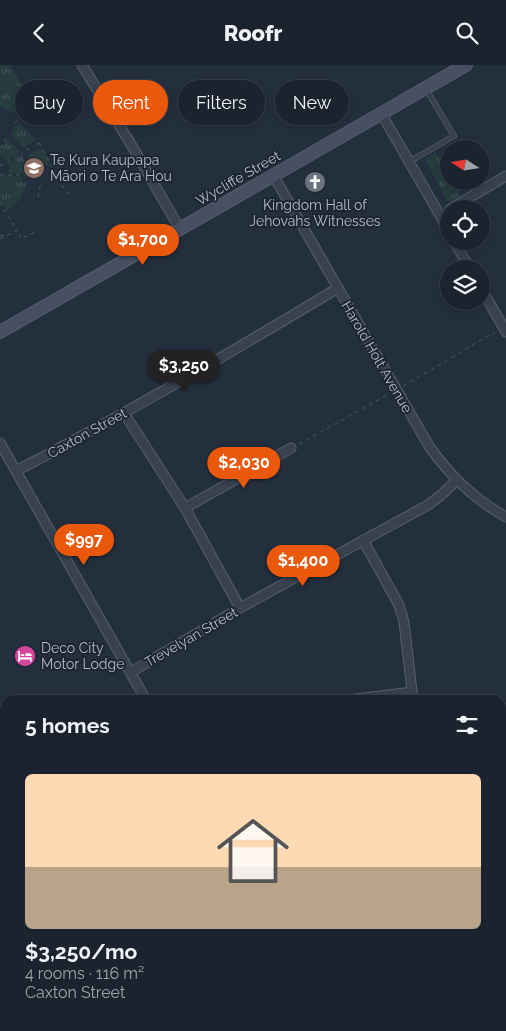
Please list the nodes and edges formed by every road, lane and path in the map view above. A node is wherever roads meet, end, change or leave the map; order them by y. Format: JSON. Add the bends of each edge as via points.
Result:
{"nodes":[{"id":1,"x":82,"y":65,"type":"edge"},
{"id":2,"x":466,"y":65,"type":"edge"},
{"id":3,"x":426,"y":88,"type":"junction"},
{"id":4,"x":381,"y":113,"type":"junction"},
{"id":5,"x":7,"y":137,"type":"dead end"},
{"id":6,"x":43,"y":141,"type":"dead end"},
{"id":7,"x":40,"y":143,"type":"junction"},
{"id":8,"x":36,"y":145,"type":"dead end"},
{"id":9,"x":0,"y":148,"type":"edge"},
{"id":10,"x":30,"y":148,"type":"dead end"},
{"id":11,"x":26,"y":151,"type":"dead end"},
{"id":12,"x":22,"y":153,"type":"dead end"},
{"id":13,"x":409,"y":162,"type":"junction"},
{"id":14,"x":0,"y":166,"type":"edge"},
{"id":15,"x":0,"y":175,"type":"edge"},
{"id":16,"x":28,"y":175,"type":"dead end"},
{"id":17,"x":273,"y":175,"type":"junction"},
{"id":18,"x":506,"y":176,"type":"edge"},
{"id":19,"x":41,"y":182,"type":"dead end"},
{"id":20,"x":38,"y":197,"type":"dead end"},
{"id":21,"x":72,"y":197,"type":"dead end"},
{"id":22,"x":465,"y":200,"type":"edge"},
{"id":23,"x":0,"y":202,"type":"edge"},
{"id":24,"x":6,"y":212,"type":"dead end"},
{"id":25,"x":440,"y":215,"type":"edge"},
{"id":26,"x":8,"y":216,"type":"dead end"},
{"id":27,"x":180,"y":229,"type":"junction"},
{"id":28,"x":16,"y":230,"type":"junction"},
{"id":29,"x":38,"y":230,"type":"dead end"},
{"id":30,"x":8,"y":235,"type":"junction"},
{"id":31,"x":0,"y":236,"type":"edge"},
{"id":32,"x":0,"y":239,"type":"edge"},
{"id":33,"x":338,"y":288,"type":"junction"},
{"id":34,"x":490,"y":304,"type":"edge"},
{"id":35,"x":0,"y":332,"type":"edge"},
{"id":36,"x":506,"y":332,"type":"edge"},
{"id":37,"x":124,"y":413,"type":"junction"},
{"id":38,"x":0,"y":443,"type":"edge"},
{"id":39,"x":291,"y":448,"type":"dead end"},
{"id":40,"x":16,"y":471,"type":"junction"},
{"id":41,"x":456,"y":480,"type":"junction"},
{"id":42,"x":185,"y":508,"type":"junction"},
{"id":43,"x":506,"y":517,"type":"edge"},
{"id":44,"x":363,"y":540,"type":"junction"},
{"id":45,"x":240,"y":608,"type":"junction"},
{"id":46,"x":131,"y":672,"type":"junction"},
{"id":47,"x":143,"y":695,"type":"edge"},
{"id":48,"x":413,"y":695,"type":"edge"}],
"edges":[{"from":1,"to":27,"type":"street"},
{"from":2,"to":3,"type":"street","name":"Wycliffe Street"},
{"from":3,"to":4,"type":"street","name":"Wycliffe Street"},
{"from":3,"to":13,"type":"lane","via":[[454,136]]},
{"from":4,"to":13,"type":"street"},
{"from":4,"to":17,"type":"street","name":"Wycliffe Street"},
{"from":5,"to":9,"type":"path"},
{"from":6,"to":7,"type":"path"},
{"from":7,"to":8,"type":"path"},
{"from":7,"to":21,"type":"path"},
{"from":10,"to":11,"type":"path"},
{"from":12,"to":14,"type":"path"},
{"from":13,"to":25,"type":"street"},
{"from":15,"to":16,"type":"path"},
{"from":17,"to":27,"type":"street","name":"Wycliffe Street"},
{"from":17,"to":33,"type":"street","name":"Harold Holt Avenue"},
{"from":18,"to":22,"type":"street"},
{"from":19,"to":20,"type":"path"},
{"from":23,"to":24,"type":"path"},
{"from":26,"to":28,"type":"path"},
{"from":27,"to":35,"type":"street","name":"Wycliffe Street"},
{"from":28,"to":29,"type":"path","via":[[21,239]]},
{"from":28,"to":30,"type":"path"},
{"from":30,"to":31,"type":"path"},
{"from":30,"to":32,"type":"path"},
{"from":33,"to":37,"type":"street","name":"Caxton Street"},
{"from":33,"to":41,"type":"street","name":"Harold Holt Avenue","via":[[429,447]]},
{"from":34,"to":36,"type":"street"},
{"from":37,"to":40,"type":"street","name":"Caxton Street"},
{"from":37,"to":42,"type":"street"},
{"from":38,"to":40,"type":"street"},
{"from":39,"to":42,"type":"street"},
{"from":40,"to":46,"type":"street"},
{"from":41,"to":43,"type":"street","name":"Harold Holt Avenue"},
{"from":41,"to":44,"type":"street","name":"Trevelyan Street","via":[[428,505]]},
{"from":42,"to":45,"type":"street"},
{"from":44,"to":45,"type":"street","name":"Trevelyan Street"},
{"from":44,"to":48,"type":"street","via":[[399,605]]},
{"from":45,"to":46,"type":"street","name":"Trevelyan Street"},
{"from":46,"to":47,"type":"street"}]}
